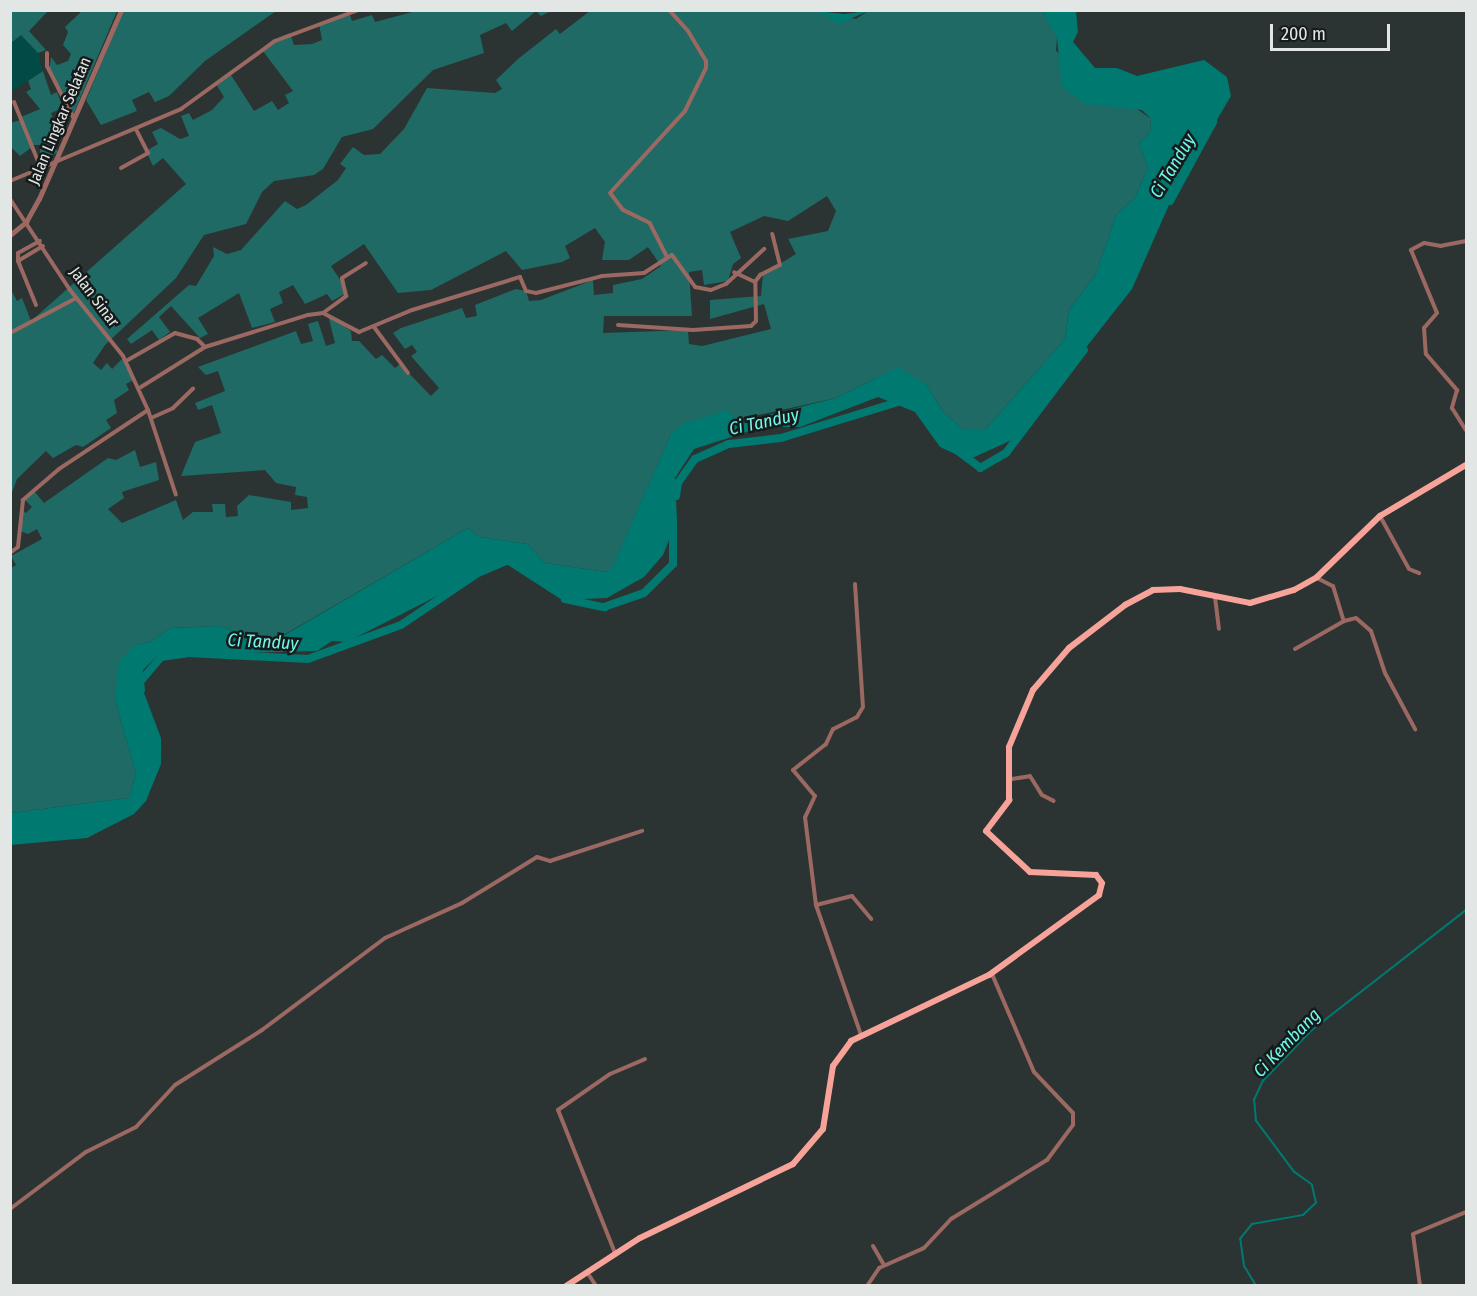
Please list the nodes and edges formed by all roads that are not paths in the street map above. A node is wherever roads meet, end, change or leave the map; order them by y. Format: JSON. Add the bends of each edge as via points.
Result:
{"nodes":[{"id":1,"x":121,"y":10,"type":"edge"},
{"id":2,"x":358,"y":10,"type":"edge"},
{"id":3,"x":669,"y":10,"type":"edge"},
{"id":4,"x":47,"y":52,"type":"dead end"},
{"id":5,"x":14,"y":102,"type":"dead end"},
{"id":6,"x":74,"y":119,"type":"junction"},
{"id":7,"x":136,"y":129,"type":"junction"},
{"id":8,"x":56,"y":161,"type":"junction"},
{"id":9,"x":40,"y":166,"type":"junction"},
{"id":10,"x":121,"y":168,"type":"dead end"},
{"id":11,"x":10,"y":181,"type":"edge"},
{"id":12,"x":10,"y":199,"type":"edge"},
{"id":13,"x":26,"y":222,"type":"junction"},
{"id":14,"x":772,"y":234,"type":"dead end"},
{"id":15,"x":10,"y":235,"type":"edge"},
{"id":16,"x":40,"y":241,"type":"junction"},
{"id":17,"x":1467,"y":241,"type":"edge"},
{"id":18,"x":43,"y":246,"type":"junction"},
{"id":19,"x":764,"y":249,"type":"dead end"},
{"id":20,"x":667,"y":257,"type":"junction"},
{"id":21,"x":18,"y":261,"type":"junction"},
{"id":22,"x":366,"y":263,"type":"dead end"},
{"id":23,"x":734,"y":272,"type":"junction"},
{"id":24,"x":755,"y":282,"type":"junction"},
{"id":25,"x":76,"y":298,"type":"junction"},
{"id":26,"x":36,"y":305,"type":"dead end"},
{"id":27,"x":322,"y":313,"type":"junction"},
{"id":28,"x":618,"y":325,"type":"dead end"},
{"id":29,"x":374,"y":327,"type":"junction"},
{"id":30,"x":10,"y":333,"type":"edge"},
{"id":31,"x":205,"y":347,"type":"junction"},
{"id":32,"x":126,"y":361,"type":"junction"},
{"id":33,"x":408,"y":374,"type":"dead end"},
{"id":34,"x":141,"y":387,"type":"junction"},
{"id":35,"x":193,"y":388,"type":"dead end"},
{"id":36,"x":148,"y":410,"type":"junction"},
{"id":37,"x":151,"y":418,"type":"junction"},
{"id":38,"x":1467,"y":430,"type":"edge"},
{"id":39,"x":1467,"y":465,"type":"edge"},
{"id":40,"x":176,"y":495,"type":"dead end"},
{"id":41,"x":1380,"y":516,"type":"junction"},
{"id":42,"x":10,"y":553,"type":"edge"},
{"id":43,"x":1419,"y":573,"type":"dead end"},
{"id":44,"x":1317,"y":577,"type":"junction"},
{"id":45,"x":855,"y":584,"type":"dead end"},
{"id":46,"x":1215,"y":597,"type":"junction"},
{"id":47,"x":1344,"y":621,"type":"junction"},
{"id":48,"x":1219,"y":629,"type":"dead end"},
{"id":49,"x":1295,"y":649,"type":"dead end"},
{"id":50,"x":1414,"y":729,"type":"dead end"},
{"id":51,"x":1012,"y":779,"type":"junction"},
{"id":52,"x":1054,"y":801,"type":"dead end"},
{"id":53,"x":642,"y":831,"type":"dead end"},
{"id":54,"x":816,"y":905,"type":"junction"},
{"id":55,"x":871,"y":919,"type":"dead end"},
{"id":56,"x":992,"y":973,"type":"junction"},
{"id":57,"x":861,"y":1035,"type":"junction"},
{"id":58,"x":645,"y":1059,"type":"dead end"},
{"id":59,"x":10,"y":1209,"type":"edge"},
{"id":60,"x":1467,"y":1212,"type":"edge"},
{"id":61,"x":873,"y":1246,"type":"dead end"},
{"id":62,"x":615,"y":1253,"type":"junction"},
{"id":63,"x":884,"y":1265,"type":"junction"},
{"id":64,"x":587,"y":1271,"type":"junction"},
{"id":65,"x":566,"y":1286,"type":"edge"},
{"id":66,"x":596,"y":1286,"type":"edge"},
{"id":67,"x":867,"y":1286,"type":"edge"},
{"id":68,"x":1420,"y":1286,"type":"edge"}],
"edges":[{"from":1,"to":6,"type":"street","name":"Jalan Lingkar Selatan"},
{"from":2,"to":7,"type":"street","via":[[275,41],[189,105]]},
{"from":3,"to":20,"type":"street","via":[[693,39],[705,68],[685,111],[610,193],[622,210],[650,223]]},
{"from":4,"to":6,"type":"street","via":[[47,66]]},
{"from":5,"to":9,"type":"street"},
{"from":6,"to":8,"type":"street","name":"Jalan Lingkar Selatan"},
{"from":7,"to":8,"type":"street"},
{"from":7,"to":10,"type":"street","via":[[148,153]]},
{"from":8,"to":9,"type":"street"},
{"from":8,"to":13,"type":"street","name":"Jalan Lingkar Selatan"},
{"from":9,"to":11,"type":"street"},
{"from":12,"to":13,"type":"street","name":"Jalan Sinar"},
{"from":13,"to":15,"type":"street","name":"Jalan Lingkar Selatan"},
{"from":13,"to":16,"type":"street","name":"Jalan Sinar"},
{"from":14,"to":24,"type":"street","via":[[780,265]]},
{"from":16,"to":18,"type":"street","name":"Jalan Sinar"},
{"from":16,"to":21,"type":"street","via":[[18,252]]},
{"from":17,"to":38,"type":"street","via":[[1441,246],[1424,243],[1410,250],[1437,313],[1424,328],[1426,354],[1456,390],[1452,408]]},
{"from":18,"to":21,"type":"street"},
{"from":18,"to":25,"type":"street","name":"Jalan Sinar"},
{"from":19,"to":23,"type":"street"},
{"from":20,"to":23,"type":"street","via":[[676,256],[695,287],[704,291],[726,285]]},
{"from":20,"to":29,"type":"street","via":[[644,273],[602,276],[536,293],[526,291],[520,277]]},
{"from":21,"to":26,"type":"street"},
{"from":22,"to":27,"type":"street","via":[[342,278],[346,296]]},
{"from":23,"to":24,"type":"street"},
{"from":24,"to":28,"type":"street","via":[[756,321],[751,326],[693,330]]},
{"from":25,"to":30,"type":"street"},
{"from":25,"to":32,"type":"street","name":"Jalan Sinar"},
{"from":27,"to":29,"type":"street","via":[[352,331]]},
{"from":27,"to":31,"type":"street"},
{"from":29,"to":33,"type":"street"},
{"from":31,"to":32,"type":"street","via":[[197,339],[175,333]]},
{"from":31,"to":34,"type":"street"},
{"from":32,"to":34,"type":"street","name":"Jalan Sinar"},
{"from":34,"to":36,"type":"street","name":"Jalan Sinar"},
{"from":35,"to":37,"type":"street","via":[[173,408]]},
{"from":36,"to":37,"type":"street","name":"Jalan Sinar"},
{"from":36,"to":42,"type":"street","via":[[59,469],[23,500],[18,547]]},
{"from":37,"to":40,"type":"street","name":"Jalan Sinar"},
{"from":39,"to":41,"type":"main road"},
{"from":41,"to":43,"type":"street","via":[[1409,569]]},
{"from":41,"to":44,"type":"main road"},
{"from":44,"to":46,"type":"main road","via":[[1281,595],[1250,603]]},
{"from":44,"to":47,"type":"street","via":[[1332,586]]},
{"from":45,"to":54,"type":"street","via":[[863,707],[857,717],[833,729],[826,744],[793,770],[815,796],[805,817]]},
{"from":46,"to":48,"type":"street"},
{"from":46,"to":51,"type":"main road","via":[[1172,588],[1144,593],[1069,648],[1037,684],[1013,737],[1008,756]]},
{"from":47,"to":49,"type":"street"},
{"from":47,"to":50,"type":"street","via":[[1358,619],[1371,632],[1383,669]]},
{"from":51,"to":52,"type":"street","via":[[1030,776],[1042,795]]},
{"from":51,"to":56,"type":"main road","via":[[1009,800],[988,824],[988,836],[1027,870],[1090,872],[1101,879],[1102,888],[1096,898]]},
{"from":53,"to":59,"type":"street","via":[[550,861],[537,857],[462,903],[385,938],[262,1030],[176,1085],[136,1127],[86,1152]]},
{"from":54,"to":55,"type":"street","via":[[852,896]]},
{"from":54,"to":57,"type":"street"},
{"from":56,"to":57,"type":"main road"},
{"from":56,"to":63,"type":"street","via":[[1034,1072],[1075,1120],[1042,1164],[951,1219],[924,1248]]},
{"from":57,"to":62,"type":"main road","via":[[833,1065],[823,1129],[807,1152],[760,1183]]},
{"from":58,"to":62,"type":"street","via":[[610,1074],[558,1110]]},
{"from":60,"to":68,"type":"street","via":[[1412,1235]]},
{"from":61,"to":63,"type":"street"},
{"from":62,"to":64,"type":"main road"},
{"from":63,"to":67,"type":"street"},
{"from":64,"to":65,"type":"main road"},
{"from":64,"to":66,"type":"street"}]}
